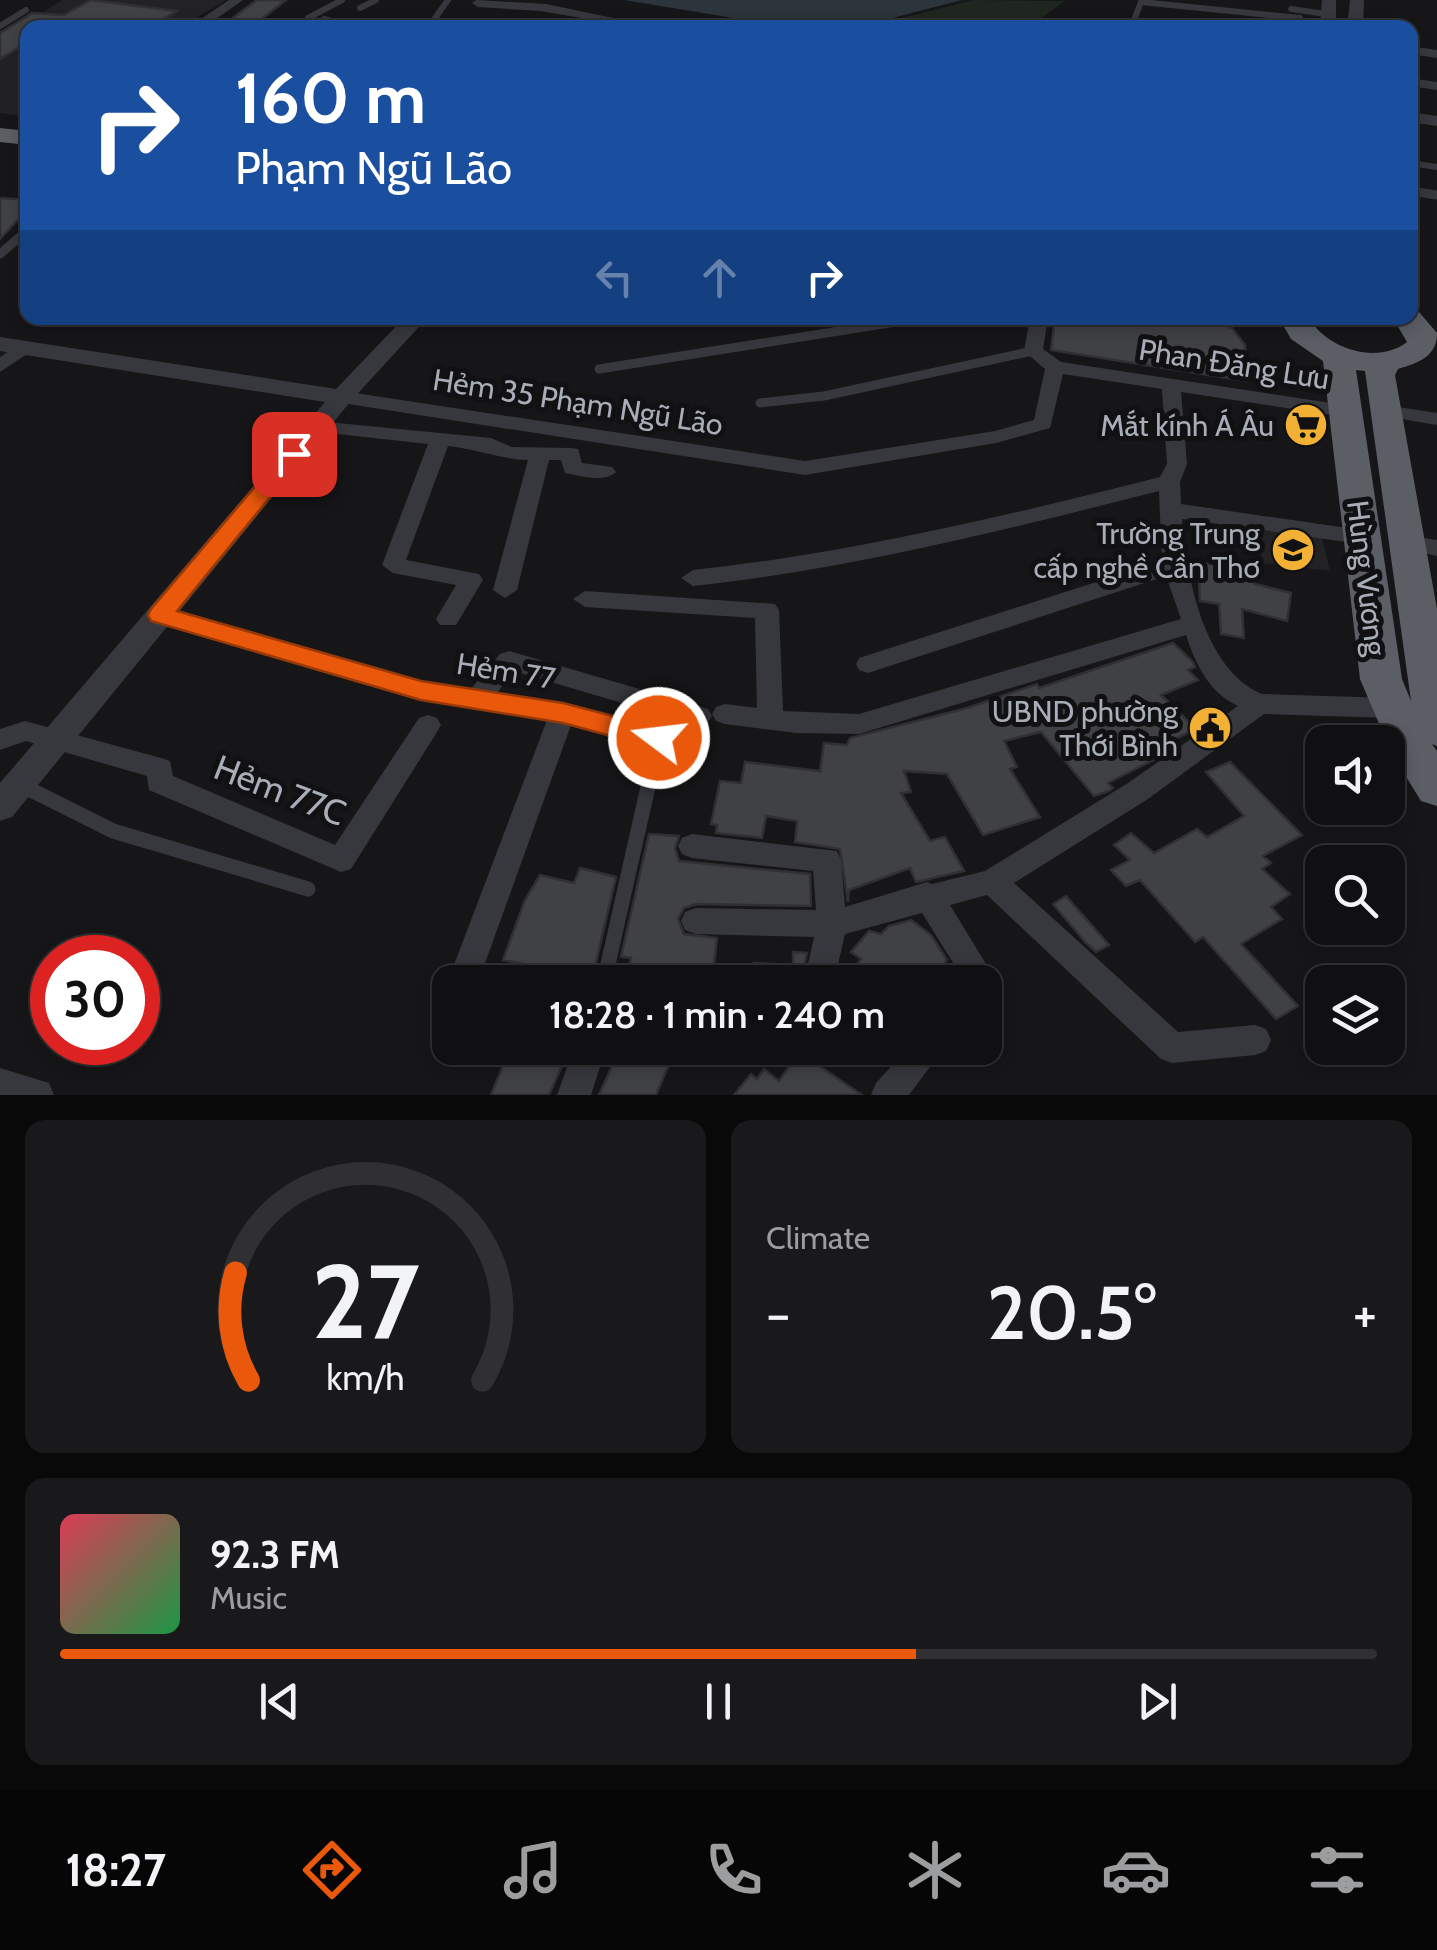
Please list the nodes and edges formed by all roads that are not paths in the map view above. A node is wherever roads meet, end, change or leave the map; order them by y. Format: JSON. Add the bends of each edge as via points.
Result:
{"nodes":[{"id":1,"x":237,"y":0,"type":"edge"},
{"id":2,"x":342,"y":0,"type":"edge"},
{"id":3,"x":376,"y":0,"type":"edge"},
{"id":4,"x":1217,"y":0,"type":"edge"},
{"id":5,"x":478,"y":3,"type":"dead end"},
{"id":6,"x":548,"y":6,"type":"edge"},
{"id":7,"x":360,"y":8,"type":"dead end"},
{"id":8,"x":26,"y":10,"type":"dead end"},
{"id":9,"x":1328,"y":14,"type":"edge"},
{"id":10,"x":308,"y":18,"type":"dead end"},
{"id":11,"x":1300,"y":18,"type":"dead end"},
{"id":12,"x":324,"y":19,"type":"dead end"},
{"id":13,"x":612,"y":19,"type":"dead end"},
{"id":14,"x":206,"y":20,"type":"edge"},
{"id":15,"x":328,"y":20,"type":"edge"},
{"id":16,"x":1133,"y":20,"type":"edge"},
{"id":17,"x":0,"y":26,"type":"edge"},
{"id":18,"x":20,"y":237,"type":"edge"},
{"id":19,"x":0,"y":254,"type":"edge"},
{"id":20,"x":409,"y":325,"type":"edge"},
{"id":21,"x":877,"y":325,"type":"edge"},
{"id":22,"x":1038,"y":325,"type":"edge"},
{"id":23,"x":1292,"y":325,"type":"edge"},
{"id":24,"x":1414,"y":325,"type":"edge"},
{"id":25,"x":12,"y":346,"type":"edge"},
{"id":26,"x":1033,"y":351,"type":"junction"},
{"id":27,"x":1338,"y":354,"type":"junction"},
{"id":28,"x":1386,"y":361,"type":"junction"},
{"id":29,"x":0,"y":366,"type":"edge"},
{"id":30,"x":1055,"y":367,"type":"junction"},
{"id":31,"x":599,"y":369,"type":"dead end"},
{"id":32,"x":1171,"y":385,"type":"junction"},
{"id":33,"x":342,"y":397,"type":"junction"},
{"id":34,"x":760,"y":403,"type":"dead end"},
{"id":35,"x":1345,"y":411,"type":"junction"},
{"id":36,"x":1384,"y":411,"type":"junction"},
{"id":37,"x":1437,"y":419,"type":"edge"},
{"id":38,"x":317,"y":427,"type":"junction"},
{"id":39,"x":440,"y":440,"type":"junction"},
{"id":40,"x":540,"y":454,"type":"junction"},
{"id":41,"x":605,"y":472,"type":"dead end"},
{"id":42,"x":1169,"y":482,"type":"junction"},
{"id":43,"x":1171,"y":510,"type":"junction"},
{"id":44,"x":1361,"y":537,"type":"junction"},
{"id":45,"x":1421,"y":545,"type":"edge"},
{"id":46,"x":1174,"y":565,"type":"junction"},
{"id":47,"x":693,"y":578,"type":"dead end"},
{"id":48,"x":506,"y":590,"type":"dead end"},
{"id":49,"x":586,"y":598,"type":"dead end"},
{"id":50,"x":160,"y":615,"type":"junction"},
{"id":51,"x":448,"y":619,"type":"dead end"},
{"id":52,"x":1192,"y":624,"type":"junction"},
{"id":53,"x":868,"y":664,"type":"dead end"},
{"id":54,"x":477,"y":699,"type":"junction"},
{"id":55,"x":1259,"y":704,"type":"junction"},
{"id":56,"x":1391,"y":708,"type":"junction"},
{"id":57,"x":563,"y":713,"type":"junction"},
{"id":58,"x":770,"y":720,"type":"junction"},
{"id":59,"x":428,"y":726,"type":"dead end"},
{"id":60,"x":1437,"y":728,"type":"edge"},
{"id":61,"x":58,"y":738,"type":"junction"},
{"id":62,"x":659,"y":738,"type":"joint"},
{"id":63,"x":0,"y":740,"type":"edge"},
{"id":64,"x":19,"y":784,"type":"junction"},
{"id":65,"x":1437,"y":788,"type":"edge"},
{"id":66,"x":0,"y":808,"type":"edge"},
{"id":67,"x":692,"y":846,"type":"dead end"},
{"id":68,"x":992,"y":881,"type":"junction"},
{"id":69,"x":308,"y":888,"type":"dead end"},
{"id":70,"x":927,"y":896,"type":"junction"},
{"id":71,"x":696,"y":921,"type":"dead end"},
{"id":72,"x":832,"y":924,"type":"junction"},
{"id":73,"x":469,"y":965,"type":"edge"},
{"id":74,"x":608,"y":965,"type":"edge"},
{"id":75,"x":823,"y":965,"type":"edge"},
{"id":76,"x":971,"y":965,"type":"edge"},
{"id":77,"x":1255,"y":1040,"type":"dead end"},
{"id":78,"x":584,"y":1065,"type":"edge"},
{"id":79,"x":914,"y":1065,"type":"edge"},
{"id":80,"x":574,"y":1095,"type":"edge"},
{"id":81,"x":888,"y":1095,"type":"edge"}],
"edges":[{"from":1,"to":14,"type":"street"},
{"from":2,"to":10,"type":"lane"},
{"from":3,"to":7,"type":"lane"},
{"from":4,"to":9,"type":"lane"},
{"from":5,"to":6,"type":"street"},
{"from":6,"to":13,"type":"street"},
{"from":8,"to":17,"type":"lane"},
{"from":11,"to":16,"type":"lane","via":[[1141,2]]},
{"from":12,"to":15,"type":"lane"},
{"from":18,"to":19,"type":"lane"},
{"from":20,"to":33,"type":"street"},
{"from":21,"to":31,"type":"lane"},
{"from":22,"to":26,"type":"street"},
{"from":23,"to":27,"type":"highway"},
{"from":24,"to":28,"type":"highway","via":[[1422,344]]},
{"from":25,"to":29,"type":"street"},
{"from":25,"to":33,"type":"street"},
{"from":26,"to":30,"type":"street"},
{"from":26,"to":34,"type":"lane","via":[[824,396]]},
{"from":27,"to":28,"type":"highway"},
{"from":27,"to":35,"type":"highway","name":"Hùng Vương"},
{"from":28,"to":36,"type":"highway","name":"Hùng Vương","via":[[1379,376]]},
{"from":30,"to":32,"type":"street","name":"Phan Đăng Lưu"},
{"from":30,"to":33,"type":"street","name":"Hẻm 35 Phạm Ngũ Lão","via":[[1043,424],[806,468]]},
{"from":32,"to":35,"type":"street","name":"Phan Đăng Lưu"},
{"from":32,"to":42,"type":"street","via":[[1178,464]]},
{"from":33,"to":38,"type":"street"},
{"from":35,"to":44,"type":"highway","name":"Hùng Vương"},
{"from":36,"to":37,"type":"street"},
{"from":36,"to":45,"type":"highway","name":"Hùng Vương"},
{"from":38,"to":39,"type":"street"},
{"from":38,"to":50,"type":"street"},
{"from":39,"to":40,"type":"street"},
{"from":39,"to":51,"type":"street","via":[[392,565],[471,580]]},
{"from":40,"to":41,"type":"street","via":[[571,454],[572,468]]},
{"from":40,"to":48,"type":"street"},
{"from":42,"to":43,"type":"street"},
{"from":42,"to":47,"type":"street","via":[[868,556]]},
{"from":43,"to":44,"type":"street"},
{"from":43,"to":46,"type":"street"},
{"from":44,"to":56,"type":"highway","name":"Hùng Vương","via":[[1376,660]]},
{"from":45,"to":60,"type":"highway","name":"Hùng Vương"},
{"from":46,"to":52,"type":"street"},
{"from":46,"to":53,"type":"street"},
{"from":49,"to":58,"type":"street","via":[[767,610]]},
{"from":50,"to":54,"type":"street","name":"Hẻm 77","via":[[355,673]]},
{"from":50,"to":61,"type":"street"},
{"from":52,"to":55,"type":"street","via":[[1208,664],[1236,694]]},
{"from":52,"to":58,"type":"street","via":[[859,724]]},
{"from":54,"to":57,"type":"street","name":"Hẻm 77"},
{"from":54,"to":58,"type":"street","via":[[509,660],[712,715]]},
{"from":55,"to":56,"type":"street"},
{"from":55,"to":68,"type":"street","via":[[1138,791]]},
{"from":56,"to":60,"type":"street"},
{"from":56,"to":65,"type":"highway","name":"Hùng Vương"},
{"from":57,"to":62,"type":"street","name":"Hẻm 77"},
{"from":57,"to":73,"type":"street"},
{"from":59,"to":61,"type":"street","name":"Hẻm 77C","via":[[341,860],[159,782],[161,770]]},
{"from":61,"to":63,"type":"street","via":[[25,731]]},
{"from":61,"to":64,"type":"street"},
{"from":62,"to":74,"type":"lane","name":"Hẻm 77"},
{"from":64,"to":66,"type":"street"},
{"from":64,"to":69,"type":"lane","via":[[113,831]]},
{"from":67,"to":72,"type":"street","via":[[827,860]]},
{"from":68,"to":70,"type":"street"},
{"from":68,"to":77,"type":"street","via":[[1172,1048]]},
{"from":70,"to":72,"type":"street"},
{"from":70,"to":76,"type":"street"},
{"from":71,"to":72,"type":"street"},
{"from":72,"to":75,"type":"street"},
{"from":78,"to":80,"type":"street"},
{"from":79,"to":81,"type":"street"}]}
